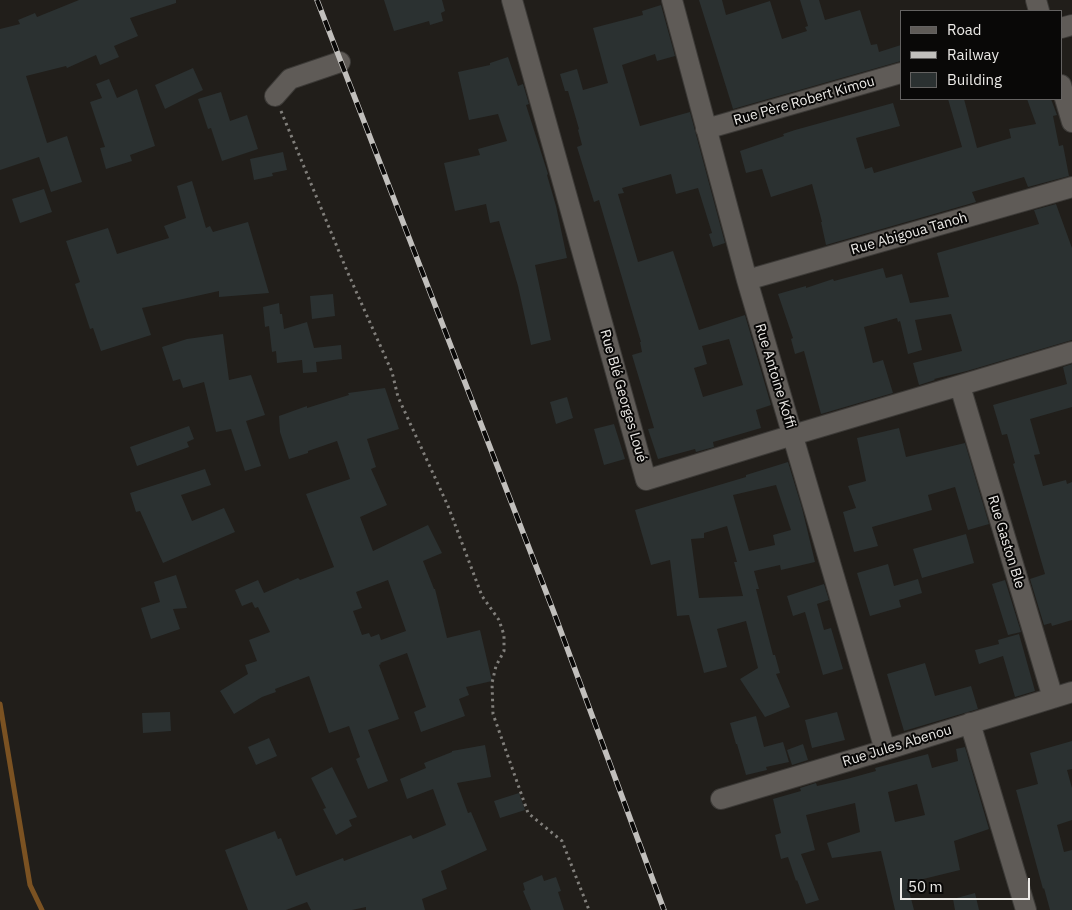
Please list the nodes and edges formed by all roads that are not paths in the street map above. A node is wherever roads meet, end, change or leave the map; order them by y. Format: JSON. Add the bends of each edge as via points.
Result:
{"nodes":[{"id":1,"x":512,"y":0,"type":"edge"},
{"id":2,"x":672,"y":0,"type":"edge"},
{"id":3,"x":340,"y":62,"type":"dead end"},
{"id":4,"x":900,"y":74,"type":"edge"},
{"id":5,"x":1062,"y":88,"type":"edge"},
{"id":6,"x":275,"y":96,"type":"road end"},
{"id":7,"x":1072,"y":122,"type":"edge"},
{"id":8,"x":706,"y":129,"type":"junction"},
{"id":9,"x":1072,"y":187,"type":"edge"},
{"id":10,"x":747,"y":280,"type":"junction"},
{"id":11,"x":1072,"y":352,"type":"edge"},
{"id":12,"x":960,"y":386,"type":"junction"},
{"id":13,"x":793,"y":435,"type":"junction"},
{"id":14,"x":1072,"y":692,"type":"edge"},
{"id":15,"x":1053,"y":698,"type":"junction"},
{"id":16,"x":970,"y":724,"type":"junction"},
{"id":17,"x":885,"y":750,"type":"junction"},
{"id":18,"x":721,"y":799,"type":"dead end"},
{"id":19,"x":1026,"y":910,"type":"edge"}],
"edges":[{"from":1,"to":13,"type":"street","name":"Rue Blé Georges Loué","via":[[646,480]]},
{"from":2,"to":8,"type":"street","name":"Rue Antoine Koffi"},
{"from":3,"to":6,"type":"street","via":[[290,78]]},
{"from":4,"to":8,"type":"street","name":"Rue Père Robert Kimou"},
{"from":5,"to":7,"type":"street"},
{"from":8,"to":10,"type":"street","name":"Rue Antoine Koffi"},
{"from":9,"to":10,"type":"street","name":"Rue Abigoua Tanoh"},
{"from":10,"to":13,"type":"street","name":"Rue Antoine Koffi"},
{"from":11,"to":12,"type":"street","name":"Rue Blé Georges Loué"},
{"from":12,"to":13,"type":"street","name":"Rue Blé Georges Loué"},
{"from":12,"to":15,"type":"street","name":"Rue Gaston Ble"},
{"from":13,"to":17,"type":"street","name":"Rue Antoine Koffi"},
{"from":14,"to":15,"type":"street","name":"Rue Jules Abenou"},
{"from":15,"to":16,"type":"street","name":"Rue Jules Abenou"},
{"from":16,"to":17,"type":"street","name":"Rue Jules Abenou"},
{"from":16,"to":19,"type":"street"},
{"from":17,"to":18,"type":"street","name":"Rue Jules Abenou"}]}
